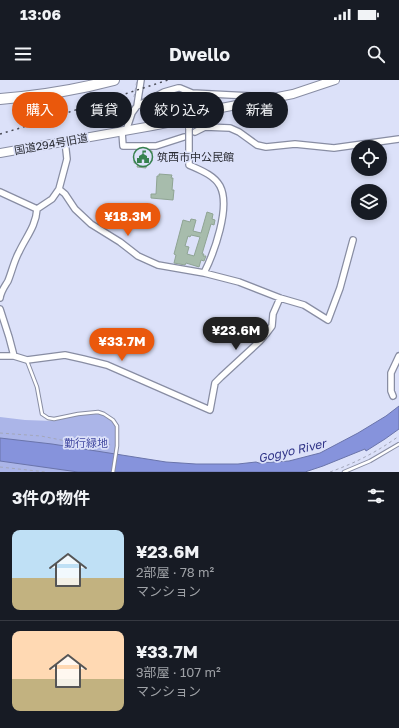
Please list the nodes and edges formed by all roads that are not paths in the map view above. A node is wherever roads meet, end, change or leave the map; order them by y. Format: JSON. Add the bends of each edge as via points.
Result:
{"nodes":[{"id":1,"x":82,"y":80,"type":"edge"},
{"id":2,"x":114,"y":80,"type":"edge"},
{"id":3,"x":141,"y":80,"type":"edge"},
{"id":4,"x":336,"y":80,"type":"edge"},
{"id":5,"x":0,"y":93,"type":"edge"},
{"id":6,"x":232,"y":95,"type":"edge"},
{"id":7,"x":288,"y":95,"type":"edge"},
{"id":8,"x":0,"y":99,"type":"edge"},
{"id":9,"x":137,"y":106,"type":"junction"},
{"id":10,"x":141,"y":128,"type":"edge"},
{"id":11,"x":192,"y":130,"type":"joint"},
{"id":12,"x":124,"y":132,"type":"junction"},
{"id":13,"x":184,"y":137,"type":"dead end"},
{"id":14,"x":399,"y":139,"type":"edge"},
{"id":15,"x":66,"y":141,"type":"junction"},
{"id":16,"x":0,"y":153,"type":"edge"},
{"id":17,"x":59,"y":189,"type":"junction"},
{"id":18,"x":0,"y":192,"type":"edge"},
{"id":19,"x":37,"y":209,"type":"junction"},
{"id":20,"x":353,"y":240,"type":"dead end"},
{"id":21,"x":204,"y":273,"type":"junction"},
{"id":22,"x":0,"y":298,"type":"edge"},
{"id":23,"x":280,"y":298,"type":"junction"},
{"id":24,"x":0,"y":309,"type":"edge"},
{"id":25,"x":0,"y":356,"type":"edge"},
{"id":26,"x":14,"y":356,"type":"junction"},
{"id":27,"x":399,"y":356,"type":"edge"},
{"id":28,"x":27,"y":360,"type":"junction"},
{"id":29,"x":393,"y":396,"type":"dead end"},
{"id":30,"x":399,"y":444,"type":"edge"},
{"id":31,"x":113,"y":472,"type":"edge"},
{"id":32,"x":344,"y":472,"type":"edge"}],
"edges":[{"from":1,"to":5,"type":"highway"},
{"from":2,"to":8,"type":"highway"},
{"from":3,"to":9,"type":"street"},
{"from":4,"to":7,"type":"street","name":"国道294号旧道"},
{"from":6,"to":9,"type":"street","via":[[192,93],[178,88]]},
{"from":9,"to":12,"type":"street"},
{"from":10,"to":12,"type":"street","name":"国道294号旧道"},
{"from":11,"to":14,"type":"street","via":[[205,127],[230,128],[266,148],[295,144],[334,148]]},
{"from":11,"to":21,"type":"street","bridge":true,"via":[[189,165],[212,177],[220,186],[224,198],[217,241]]},
{"from":12,"to":13,"type":"street","via":[[124,146],[156,146]]},
{"from":12,"to":15,"type":"street","name":"国道294号旧道"},
{"from":15,"to":16,"type":"street","name":"国道294号旧道"},
{"from":15,"to":17,"type":"street","via":[[67,159]]},
{"from":17,"to":19,"type":"street","via":[[52,199]]},
{"from":17,"to":21,"type":"street","via":[[91,224],[138,256],[158,265]]},
{"from":18,"to":19,"type":"street"},
{"from":19,"to":22,"type":"street","via":[[34,223],[19,251]]},
{"from":20,"to":23,"type":"street","via":[[328,320],[304,305]]},
{"from":21,"to":23,"type":"street","via":[[239,282]]},
{"from":23,"to":28,"type":"street","via":[[273,314],[272,326],[266,334],[215,383],[210,410],[107,365],[65,355]]},
{"from":24,"to":26,"type":"street"},
{"from":25,"to":26,"type":"street"},
{"from":26,"to":28,"type":"street"},
{"from":27,"to":29,"type":"street","via":[[391,373]]},
{"from":28,"to":31,"type":"lane","via":[[37,387],[42,414],[54,419],[98,412],[113,420],[117,426]]},
{"from":30,"to":32,"type":"lane"}]}
